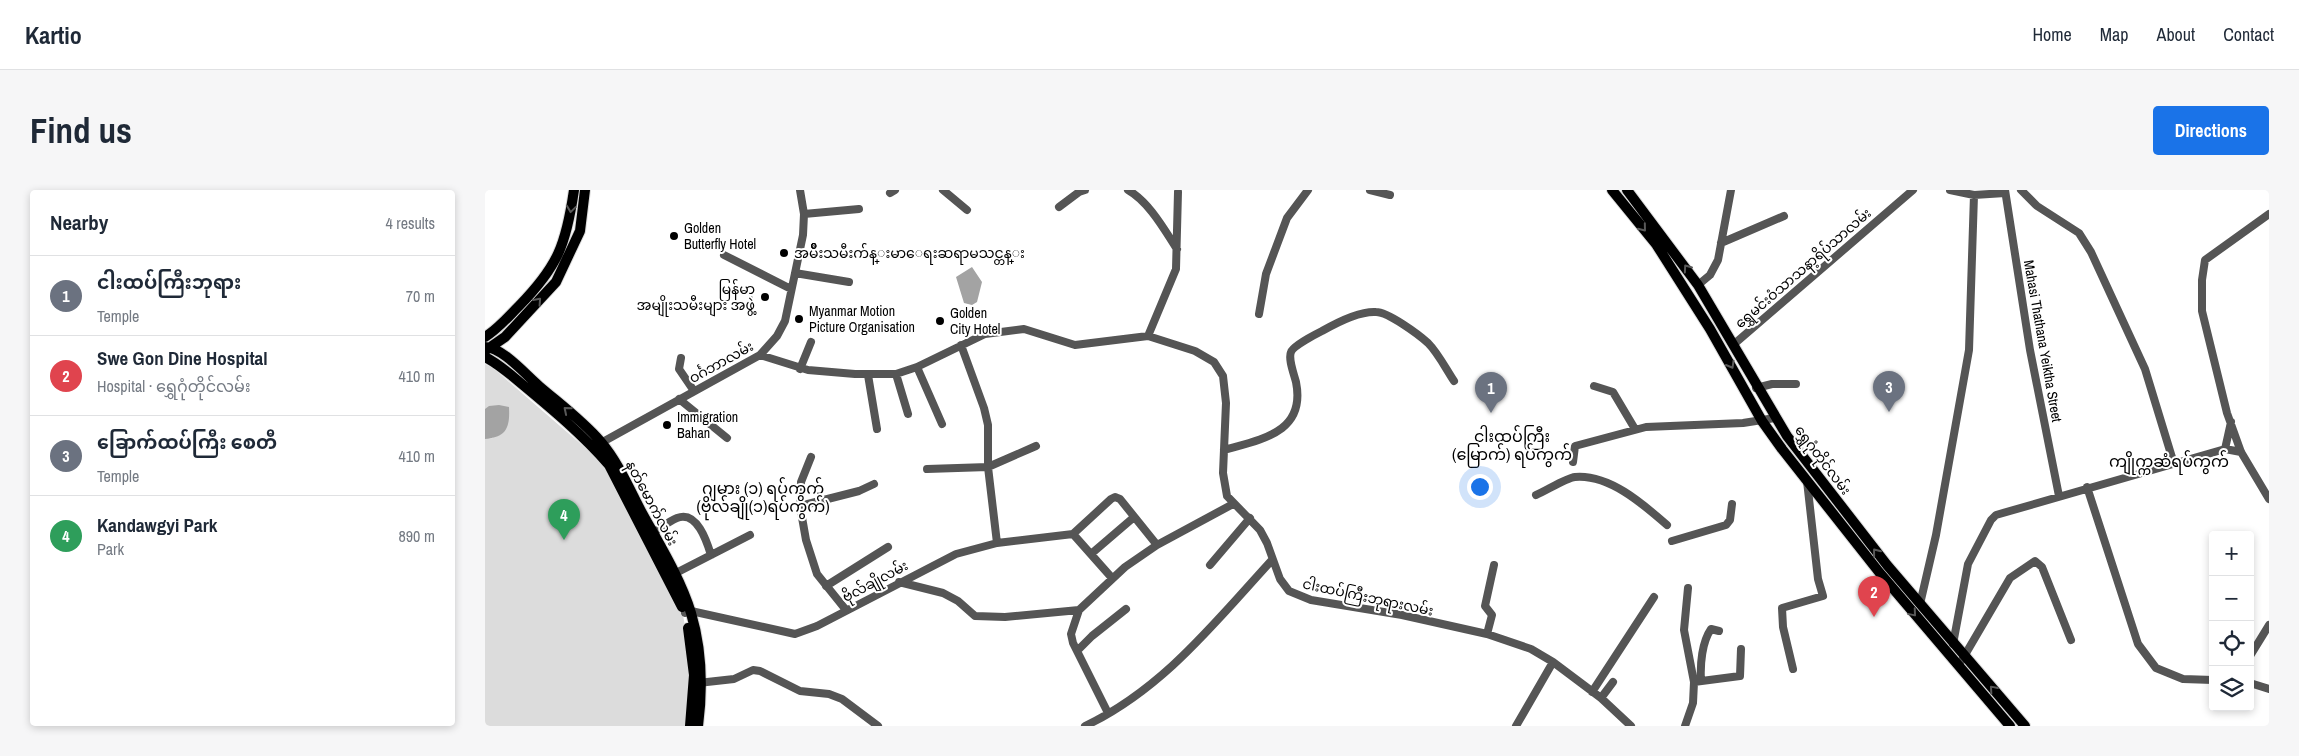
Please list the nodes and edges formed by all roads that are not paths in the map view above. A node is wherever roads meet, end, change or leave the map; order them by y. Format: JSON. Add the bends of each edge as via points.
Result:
{"nodes":[{"id":1,"x":574,"y":190,"type":"edge"},
{"id":2,"x":585,"y":190,"type":"edge"},
{"id":3,"x":800,"y":190,"type":"edge"},
{"id":4,"x":943,"y":190,"type":"edge"},
{"id":5,"x":1085,"y":190,"type":"edge"},
{"id":6,"x":1128,"y":190,"type":"edge"},
{"id":7,"x":1308,"y":190,"type":"edge"},
{"id":8,"x":1370,"y":190,"type":"edge"},
{"id":9,"x":1612,"y":190,"type":"edge"},
{"id":10,"x":1627,"y":190,"type":"edge"},
{"id":11,"x":1731,"y":190,"type":"edge"},
{"id":12,"x":1913,"y":190,"type":"edge"},
{"id":13,"x":1950,"y":190,"type":"edge"},
{"id":14,"x":2021,"y":190,"type":"edge"},
{"id":15,"x":1179,"y":192,"type":"dead end"},
{"id":16,"x":2005,"y":192,"type":"edge"},
{"id":17,"x":1973,"y":195,"type":"junction"},
{"id":18,"x":1390,"y":196,"type":"dead end"},
{"id":19,"x":1059,"y":207,"type":"dead end"},
{"id":20,"x":859,"y":209,"type":"dead end"},
{"id":21,"x":967,"y":210,"type":"dead end"},
{"id":22,"x":804,"y":214,"type":"junction"},
{"id":23,"x":2269,"y":214,"type":"edge"},
{"id":24,"x":1784,"y":216,"type":"dead end"},
{"id":25,"x":1721,"y":243,"type":"junction"},
{"id":26,"x":1177,"y":250,"type":"junction"},
{"id":27,"x":724,"y":255,"type":"dead end"},
{"id":28,"x":795,"y":273,"type":"junction"},
{"id":29,"x":849,"y":282,"type":"dead end"},
{"id":30,"x":1698,"y":285,"type":"junction"},
{"id":31,"x":791,"y":289,"type":"junction"},
{"id":32,"x":1259,"y":314,"type":"dead end"},
{"id":33,"x":495,"y":330,"type":"junction"},
{"id":34,"x":1148,"y":336,"type":"junction"},
{"id":35,"x":485,"y":337,"type":"edge"},
{"id":36,"x":505,"y":337,"type":"junction"},
{"id":37,"x":811,"y":342,"type":"dead end"},
{"id":38,"x":961,"y":345,"type":"junction"},
{"id":39,"x":1733,"y":345,"type":"junction"},
{"id":40,"x":487,"y":348,"type":"edge"},
{"id":41,"x":760,"y":355,"type":"junction"},
{"id":42,"x":485,"y":357,"type":"edge"},
{"id":43,"x":506,"y":357,"type":"junction"},
{"id":44,"x":681,"y":358,"type":"dead end"},
{"id":45,"x":500,"y":366,"type":"junction"},
{"id":46,"x":917,"y":367,"type":"junction"},
{"id":47,"x":801,"y":369,"type":"junction"},
{"id":48,"x":896,"y":374,"type":"junction"},
{"id":49,"x":868,"y":375,"type":"junction"},
{"id":50,"x":1454,"y":381,"type":"dead end"},
{"id":51,"x":1796,"y":384,"type":"dead end"},
{"id":52,"x":1594,"y":386,"type":"dead end"},
{"id":53,"x":1757,"y":388,"type":"junction"},
{"id":54,"x":694,"y":391,"type":"junction"},
{"id":55,"x":679,"y":399,"type":"junction"},
{"id":56,"x":908,"y":414,"type":"dead end"},
{"id":57,"x":1775,"y":418,"type":"junction"},
{"id":58,"x":1763,"y":420,"type":"junction"},
{"id":59,"x":2231,"y":422,"type":"junction"},
{"id":60,"x":942,"y":424,"type":"dead end"},
{"id":61,"x":877,"y":429,"type":"dead end"},
{"id":62,"x":1635,"y":429,"type":"junction"},
{"id":63,"x":727,"y":438,"type":"dead end"},
{"id":64,"x":597,"y":445,"type":"junction"},
{"id":65,"x":1035,"y":446,"type":"dead end"},
{"id":66,"x":2225,"y":449,"type":"junction"},
{"id":67,"x":1224,"y":450,"type":"junction"},
{"id":68,"x":2241,"y":452,"type":"junction"},
{"id":69,"x":811,"y":457,"type":"dead end"},
{"id":70,"x":1573,"y":462,"type":"dead end"},
{"id":71,"x":2174,"y":464,"type":"junction"},
{"id":72,"x":988,"y":467,"type":"junction"},
{"id":73,"x":927,"y":469,"type":"dead end"},
{"id":74,"x":1807,"y":479,"type":"junction"},
{"id":75,"x":874,"y":484,"type":"dead end"},
{"id":76,"x":2087,"y":487,"type":"junction"},
{"id":77,"x":1536,"y":496,"type":"dead end"},
{"id":78,"x":2059,"y":496,"type":"junction"},
{"id":79,"x":2269,"y":499,"type":"edge"},
{"id":80,"x":1233,"y":504,"type":"junction"},
{"id":81,"x":1732,"y":504,"type":"dead end"},
{"id":82,"x":800,"y":506,"type":"junction"},
{"id":83,"x":641,"y":518,"type":"junction"},
{"id":84,"x":1133,"y":518,"type":"junction"},
{"id":85,"x":1251,"y":518,"type":"junction"},
{"id":86,"x":1667,"y":525,"type":"dead end"},
{"id":87,"x":653,"y":532,"type":"junction"},
{"id":88,"x":1073,"y":534,"type":"junction"},
{"id":89,"x":750,"y":535,"type":"dead end"},
{"id":90,"x":1672,"y":540,"type":"dead end"},
{"id":91,"x":997,"y":543,"type":"junction"},
{"id":92,"x":1157,"y":545,"type":"junction"},
{"id":93,"x":888,"y":547,"type":"dead end"},
{"id":94,"x":1091,"y":554,"type":"junction"},
{"id":95,"x":711,"y":555,"type":"junction"},
{"id":96,"x":1272,"y":560,"type":"junction"},
{"id":97,"x":1494,"y":564,"type":"dead end"},
{"id":98,"x":1210,"y":565,"type":"dead end"},
{"id":99,"x":674,"y":574,"type":"junction"},
{"id":100,"x":1112,"y":578,"type":"junction"},
{"id":101,"x":899,"y":582,"type":"junction"},
{"id":102,"x":675,"y":586,"type":"junction"},
{"id":103,"x":826,"y":586,"type":"junction"},
{"id":104,"x":1688,"y":588,"type":"dead end"},
{"id":105,"x":1654,"y":597,"type":"dead end"},
{"id":106,"x":1920,"y":604,"type":"junction"},
{"id":107,"x":846,"y":610,"type":"junction"},
{"id":108,"x":1079,"y":610,"type":"junction"},
{"id":109,"x":1127,"y":610,"type":"dead end"},
{"id":110,"x":688,"y":612,"type":"junction"},
{"id":111,"x":2269,"y":625,"type":"edge"},
{"id":112,"x":1719,"y":630,"type":"dead end"},
{"id":113,"x":1487,"y":634,"type":"junction"},
{"id":114,"x":2071,"y":640,"type":"dead end"},
{"id":115,"x":1949,"y":647,"type":"junction"},
{"id":116,"x":1741,"y":649,"type":"dead end"},
{"id":117,"x":2254,"y":649,"type":"edge"},
{"id":118,"x":1078,"y":650,"type":"junction"},
{"id":119,"x":1961,"y":661,"type":"junction"},
{"id":120,"x":1553,"y":662,"type":"junction"},
{"id":121,"x":1793,"y":670,"type":"dead end"},
{"id":122,"x":2209,"y":680,"type":"edge"},
{"id":123,"x":1697,"y":681,"type":"junction"},
{"id":124,"x":697,"y":682,"type":"junction"},
{"id":125,"x":1613,"y":682,"type":"dead end"},
{"id":126,"x":2254,"y":684,"type":"edge"},
{"id":127,"x":2269,"y":689,"type":"edge"},
{"id":128,"x":1592,"y":692,"type":"junction"},
{"id":129,"x":1601,"y":698,"type":"junction"},
{"id":130,"x":1108,"y":713,"type":"junction"},
{"id":131,"x":1097,"y":724,"type":"edge"},
{"id":132,"x":690,"y":726,"type":"edge"},
{"id":133,"x":698,"y":726,"type":"edge"},
{"id":134,"x":879,"y":726,"type":"edge"},
{"id":135,"x":1085,"y":726,"type":"edge"},
{"id":136,"x":1516,"y":726,"type":"edge"},
{"id":137,"x":1631,"y":726,"type":"edge"},
{"id":138,"x":1685,"y":726,"type":"edge"},
{"id":139,"x":2010,"y":726,"type":"edge"},
{"id":140,"x":2025,"y":726,"type":"edge"}],
"edges":[{"from":1,"to":33,"type":"main road","one_way":true,"via":[[568,228],[555,262],[542,282]]},
{"from":36,"to":2,"type":"main road","one_way":true,"via":[[556,282],[579,231]]},
{"from":3,"to":22,"type":"street","name":"ဝင်္ဂဘာလမ်း"},
{"from":4,"to":21,"type":"street"},
{"from":5,"to":19,"type":"street"},
{"from":6,"to":26,"type":"street","via":[[1162,224]]},
{"from":7,"to":32,"type":"street","via":[[1287,218],[1266,274]]},
{"from":8,"to":18,"type":"street"},
{"from":9,"to":58,"type":"main road","name":"ရွှေဂုံတိုင်လမ်း","one_way":true,"via":[[1656,244]]},
{"from":30,"to":10,"type":"main road","name":"ရွှေဂုံတိုင်လမ်း","one_way":true},
{"from":11,"to":25,"type":"street"},
{"from":12,"to":39,"type":"street","name":"ရွှေမင်းဝံသာသနာ့ရိပ်သာလမ်း"},
{"from":13,"to":17,"type":"street"},
{"from":14,"to":71,"type":"street","via":[[2037,206],[2079,233],[2091,252],[2145,369]]},
{"from":15,"to":26,"type":"street"},
{"from":16,"to":17,"type":"street"},
{"from":16,"to":78,"type":"street","name":"Mahasi Thathana Yeiktha Street","via":[[2030,350]]},
{"from":17,"to":106,"type":"street","via":[[1969,350],[1936,535]]},
{"from":20,"to":22,"type":"street"},
{"from":22,"to":28,"type":"street","name":"ဝင်္ဂဘာလမ်း"},
{"from":23,"to":59,"type":"street","via":[[2205,260],[2202,311]]},
{"from":24,"to":25,"type":"street"},
{"from":25,"to":30,"type":"street","via":[[1718,260],[1710,275]]},
{"from":26,"to":34,"type":"street","via":[[1176,269]]},
{"from":27,"to":31,"type":"street"},
{"from":28,"to":29,"type":"street"},
{"from":28,"to":31,"type":"street","name":"ဝင်္ဂဘာလမ်း"},
{"from":30,"to":39,"type":"main road","name":"ရွှေဂုံတိုင်လမ်း"},
{"from":31,"to":41,"type":"street","name":"ဝင်္ဂဘာလမ်း","via":[[785,321],[770,346]]},
{"from":33,"to":35,"type":"main road"},
{"from":33,"to":40,"type":"main road"},
{"from":34,"to":38,"type":"street","via":[[1075,346],[1035,331],[1014,330],[985,334]]},
{"from":34,"to":67,"type":"street","via":[[1195,351],[1218,365],[1225,387]]},
{"from":36,"to":40,"type":"main road"},
{"from":36,"to":43,"type":"main road"},
{"from":37,"to":47,"type":"street"},
{"from":38,"to":46,"type":"street"},
{"from":38,"to":72,"type":"street","via":[[986,417]]},
{"from":39,"to":53,"type":"main road","name":"ရွှေဂုံတိုင်လမ်း"},
{"from":40,"to":43,"type":"main road","name":"နတ်မောက်လမ်း"},
{"from":40,"to":45,"type":"main road"},
{"from":41,"to":47,"type":"street"},
{"from":41,"to":54,"type":"street","name":"ဝင်္ဂဘာလမ်း"},
{"from":42,"to":45,"type":"main road","name":"နတ်မောက်လမ်း"},
{"from":64,"to":43,"type":"main road","name":"နတ်မောက်လမ်း","one_way":true,"via":[[588,427]]},
{"from":44,"to":54,"type":"street","via":[[679,369]]},
{"from":45,"to":64,"type":"main road","name":"နတ်မောက်လမ်း"},
{"from":46,"to":48,"type":"street"},
{"from":46,"to":60,"type":"street"},
{"from":47,"to":49,"type":"street"},
{"from":48,"to":49,"type":"street"},
{"from":48,"to":56,"type":"street"},
{"from":49,"to":61,"type":"street"},
{"from":50,"to":67,"type":"street","via":[[1428,343],[1385,315],[1367,312],[1324,330],[1294,348],[1291,356],[1299,399],[1294,417],[1281,429],[1263,438]]},
{"from":51,"to":53,"type":"street"},
{"from":52,"to":62,"type":"street","via":[[1613,392]]},
{"from":53,"to":57,"type":"main road","name":"ရွှေဂုံတိုင်လမ်း"},
{"from":54,"to":55,"type":"street","name":"ဝင်္ဂဘာလမ်း"},
{"from":55,"to":63,"type":"street"},
{"from":55,"to":64,"type":"street","name":"ဝင်္ဂဘာလမ်း"},
{"from":57,"to":58,"type":"street"},
{"from":106,"to":57,"type":"main road","name":"ရွှေဂုံတိုင်လမ်း","one_way":true},
{"from":58,"to":62,"type":"street"},
{"from":58,"to":74,"type":"main road","name":"ရွှေဂုံတိုင်လမ်း"},
{"from":59,"to":66,"type":"street"},
{"from":59,"to":68,"type":"street"},
{"from":62,"to":70,"type":"street","via":[[1575,446]]},
{"from":64,"to":83,"type":"main road","name":"နတ်မောက်လမ်း"},
{"from":65,"to":72,"type":"street"},
{"from":66,"to":68,"type":"street"},
{"from":66,"to":71,"type":"street"},
{"from":67,"to":80,"type":"street","via":[[1225,488]]},
{"from":68,"to":79,"type":"street"},
{"from":69,"to":82,"type":"street","via":[[801,482]]},
{"from":71,"to":76,"type":"street"},
{"from":72,"to":73,"type":"street"},
{"from":72,"to":91,"type":"street"},
{"from":74,"to":115,"type":"main road","name":"ရွှေဂုံတိုင်လမ်း","one_way":true,"via":[[1879,572]]},
{"from":74,"to":121,"type":"street","via":[[1818,579],[1823,596],[1782,608]]},
{"from":75,"to":82,"type":"street"},
{"from":76,"to":78,"type":"street"},
{"from":76,"to":122,"type":"street","via":[[2138,644],[2156,668],[2183,679]]},
{"from":77,"to":86,"type":"street","via":[[1574,477],[1606,482],[1638,500]]},
{"from":78,"to":115,"type":"street","via":[[1991,520],[1968,564]]},
{"from":80,"to":85,"type":"street","name":"ငါးထပ်ကြီးဘုရားလမ်း"},
{"from":80,"to":92,"type":"street"},
{"from":81,"to":90,"type":"street","via":[[1726,525]]},
{"from":82,"to":103,"type":"street","via":[[817,574]]},
{"from":83,"to":87,"type":"main road","name":"နတ်မောက်လမ်း"},
{"from":83,"to":102,"type":"main road","name":"နတ်မောက်လမ်း"},
{"from":84,"to":88,"type":"street","via":[[1115,497]]},
{"from":84,"to":92,"type":"street"},
{"from":84,"to":94,"type":"street"},
{"from":85,"to":96,"type":"street","name":"ငါးထပ်ကြီးဘုရားလမ်း","via":[[1267,543]]},
{"from":85,"to":98,"type":"street"},
{"from":87,"to":95,"type":"street","via":[[678,517],[689,518],[701,530]]},
{"from":87,"to":99,"type":"main road","name":"နတ်မောက်လမ်း"},
{"from":88,"to":91,"type":"street","name":"ဗိုလ်ချိုလမ်း"},
{"from":88,"to":94,"type":"street"},
{"from":89,"to":95,"type":"street"},
{"from":91,"to":101,"type":"street","name":"ဗိုလ်ချိုလမ်း","via":[[956,554]]},
{"from":92,"to":100,"type":"street"},
{"from":93,"to":103,"type":"street"},
{"from":94,"to":100,"type":"street"},
{"from":95,"to":99,"type":"street"},
{"from":96,"to":113,"type":"street","name":"ငါးထပ်ကြီးဘုရားလမ်း","via":[[1285,586],[1297,595]]},
{"from":96,"to":130,"type":"street","via":[[1175,664],[1147,689]]},
{"from":97,"to":113,"type":"street","via":[[1485,606],[1492,615]]},
{"from":99,"to":102,"type":"main road","name":"နတ်မောက်လမ်း"},
{"from":100,"to":108,"type":"street"},
{"from":101,"to":107,"type":"street","name":"ဗိုလ်ချိုလမ်း"},
{"from":101,"to":108,"type":"street","via":[[943,593],[975,616],[1005,617]]},
{"from":102,"to":110,"type":"main road","name":"နတ်မောက်လမ်း"},
{"from":103,"to":107,"type":"street"},
{"from":104,"to":123,"type":"street","via":[[1684,630]]},
{"from":105,"to":128,"type":"street"},
{"from":106,"to":115,"type":"main road","name":"ရွှေဂုံတိုင်လမ်း"},
{"from":107,"to":110,"type":"street","name":"ဗိုလ်ချိုလမ်း","via":[[795,634]]},
{"from":108,"to":118,"type":"street","via":[[1071,634]]},
{"from":109,"to":118,"type":"street"},
{"from":110,"to":124,"type":"main road","name":"နတ်မောက်လမ်း","via":[[699,647]]},
{"from":111,"to":117,"type":"street"},
{"from":112,"to":123,"type":"street","via":[[1711,629],[1705,636]]},
{"from":113,"to":120,"type":"street","name":"ငါးထပ်ကြီးဘုရားလမ်း","via":[[1539,652]]},
{"from":114,"to":119,"type":"street","via":[[2047,579],[2035,561],[2010,578]]},
{"from":115,"to":119,"type":"main road","name":"ရွှေဂုံတိုင်လမ်း"},
{"from":116,"to":123,"type":"street","via":[[1740,676]]},
{"from":118,"to":130,"type":"street"},
{"from":119,"to":139,"type":"main road","name":"ရွှေဂုံတိုင်လမ်း"},
{"from":140,"to":119,"type":"main road","name":"ရွှေဂုံတိုင်လမ်း","one_way":true},
{"from":120,"to":128,"type":"street","name":"ငါးထပ်ကြီးဘုရားလမ်း"},
{"from":120,"to":136,"type":"street"},
{"from":123,"to":138,"type":"street"},
{"from":124,"to":132,"type":"main road","name":"နတ်မောက်လမ်း"},
{"from":124,"to":133,"type":"main road","name":"နတ်မောက်လမ်း"},
{"from":124,"to":134,"type":"street","via":[[734,679],[753,670],[760,671],[800,691],[842,699]]},
{"from":125,"to":129,"type":"street"},
{"from":126,"to":127,"type":"street"},
{"from":128,"to":129,"type":"street","name":"ငါးထပ်ကြီးဘုရားလမ်း"},
{"from":129,"to":137,"type":"street","name":"ငါးထပ်ကြီးဘုရားလမ်း"},
{"from":130,"to":131,"type":"street"},
{"from":131,"to":135,"type":"street"}]}
